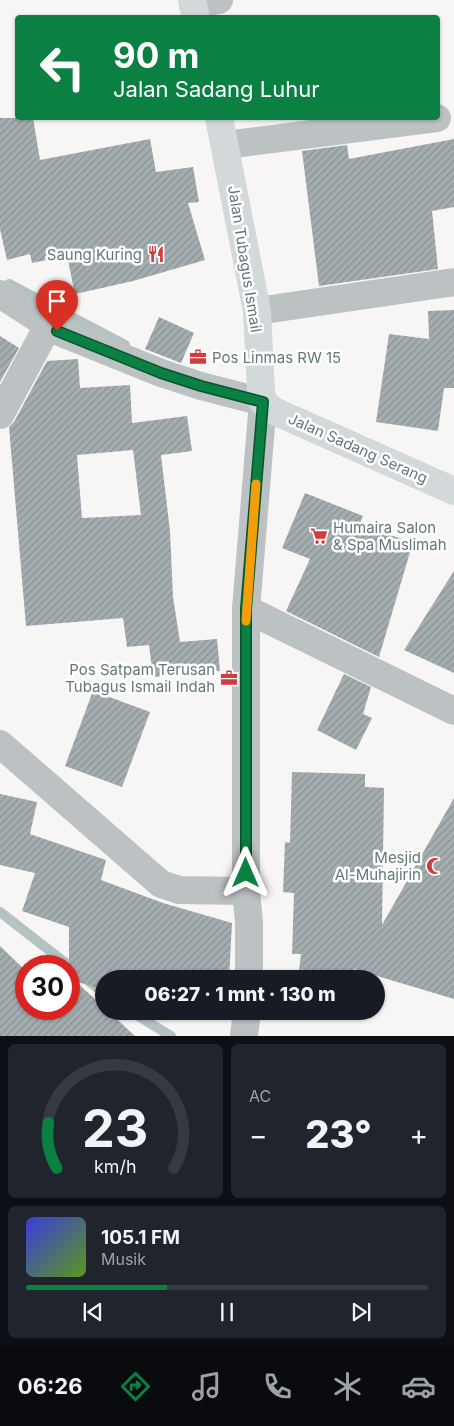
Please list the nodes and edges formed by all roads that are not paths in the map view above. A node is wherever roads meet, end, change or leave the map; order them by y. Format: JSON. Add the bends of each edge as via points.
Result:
{"nodes":[{"id":1,"x":219,"y":0,"type":"edge"},
{"id":2,"x":193,"y":8,"type":"edge"},
{"id":3,"x":454,"y":115,"type":"edge"},
{"id":4,"x":440,"y":117,"type":"edge"},
{"id":5,"x":219,"y":120,"type":"edge"},
{"id":6,"x":414,"y":120,"type":"edge"},
{"id":7,"x":225,"y":145,"type":"junction"},
{"id":8,"x":454,"y":282,"type":"edge"},
{"id":9,"x":1,"y":291,"type":"edge"},
{"id":10,"x":257,"y":311,"type":"junction"},
{"id":11,"x":48,"y":326,"type":"junction"},
{"id":12,"x":263,"y":402,"type":"junction"},
{"id":13,"x":0,"y":415,"type":"edge"},
{"id":14,"x":454,"y":491,"type":"edge"},
{"id":15,"x":246,"y":609,"type":"junction"},
{"id":16,"x":454,"y":711,"type":"edge"},
{"id":17,"x":0,"y":744,"type":"edge"},
{"id":18,"x":246,"y":892,"type":"junction"},
{"id":19,"x":249,"y":970,"type":"edge"},
{"id":20,"x":246,"y":1020,"type":"edge"},
{"id":21,"x":244,"y":1036,"type":"edge"}],
"edges":[{"from":1,"to":2,"type":"street"},
{"from":3,"to":4,"type":"street"},
{"from":5,"to":7,"type":"main road","name":"Jalan Tubagus Ismail"},
{"from":6,"to":7,"type":"street"},
{"from":7,"to":10,"type":"main road","name":"Jalan Tubagus Ismail"},
{"from":8,"to":10,"type":"street"},
{"from":9,"to":11,"type":"street"},
{"from":10,"to":12,"type":"main road","name":"Jalan Tubagus Ismail"},
{"from":11,"to":12,"type":"street","via":[[161,373]]},
{"from":11,"to":13,"type":"street"},
{"from":12,"to":14,"type":"main road","name":"Jalan Sadang Serang","via":[[274,411]]},
{"from":12,"to":15,"type":"street"},
{"from":15,"to":16,"type":"street"},
{"from":15,"to":18,"type":"street"},
{"from":17,"to":18,"type":"street","via":[[161,884],[179,890]]},
{"from":18,"to":19,"type":"street"},
{"from":20,"to":21,"type":"street"}]}
